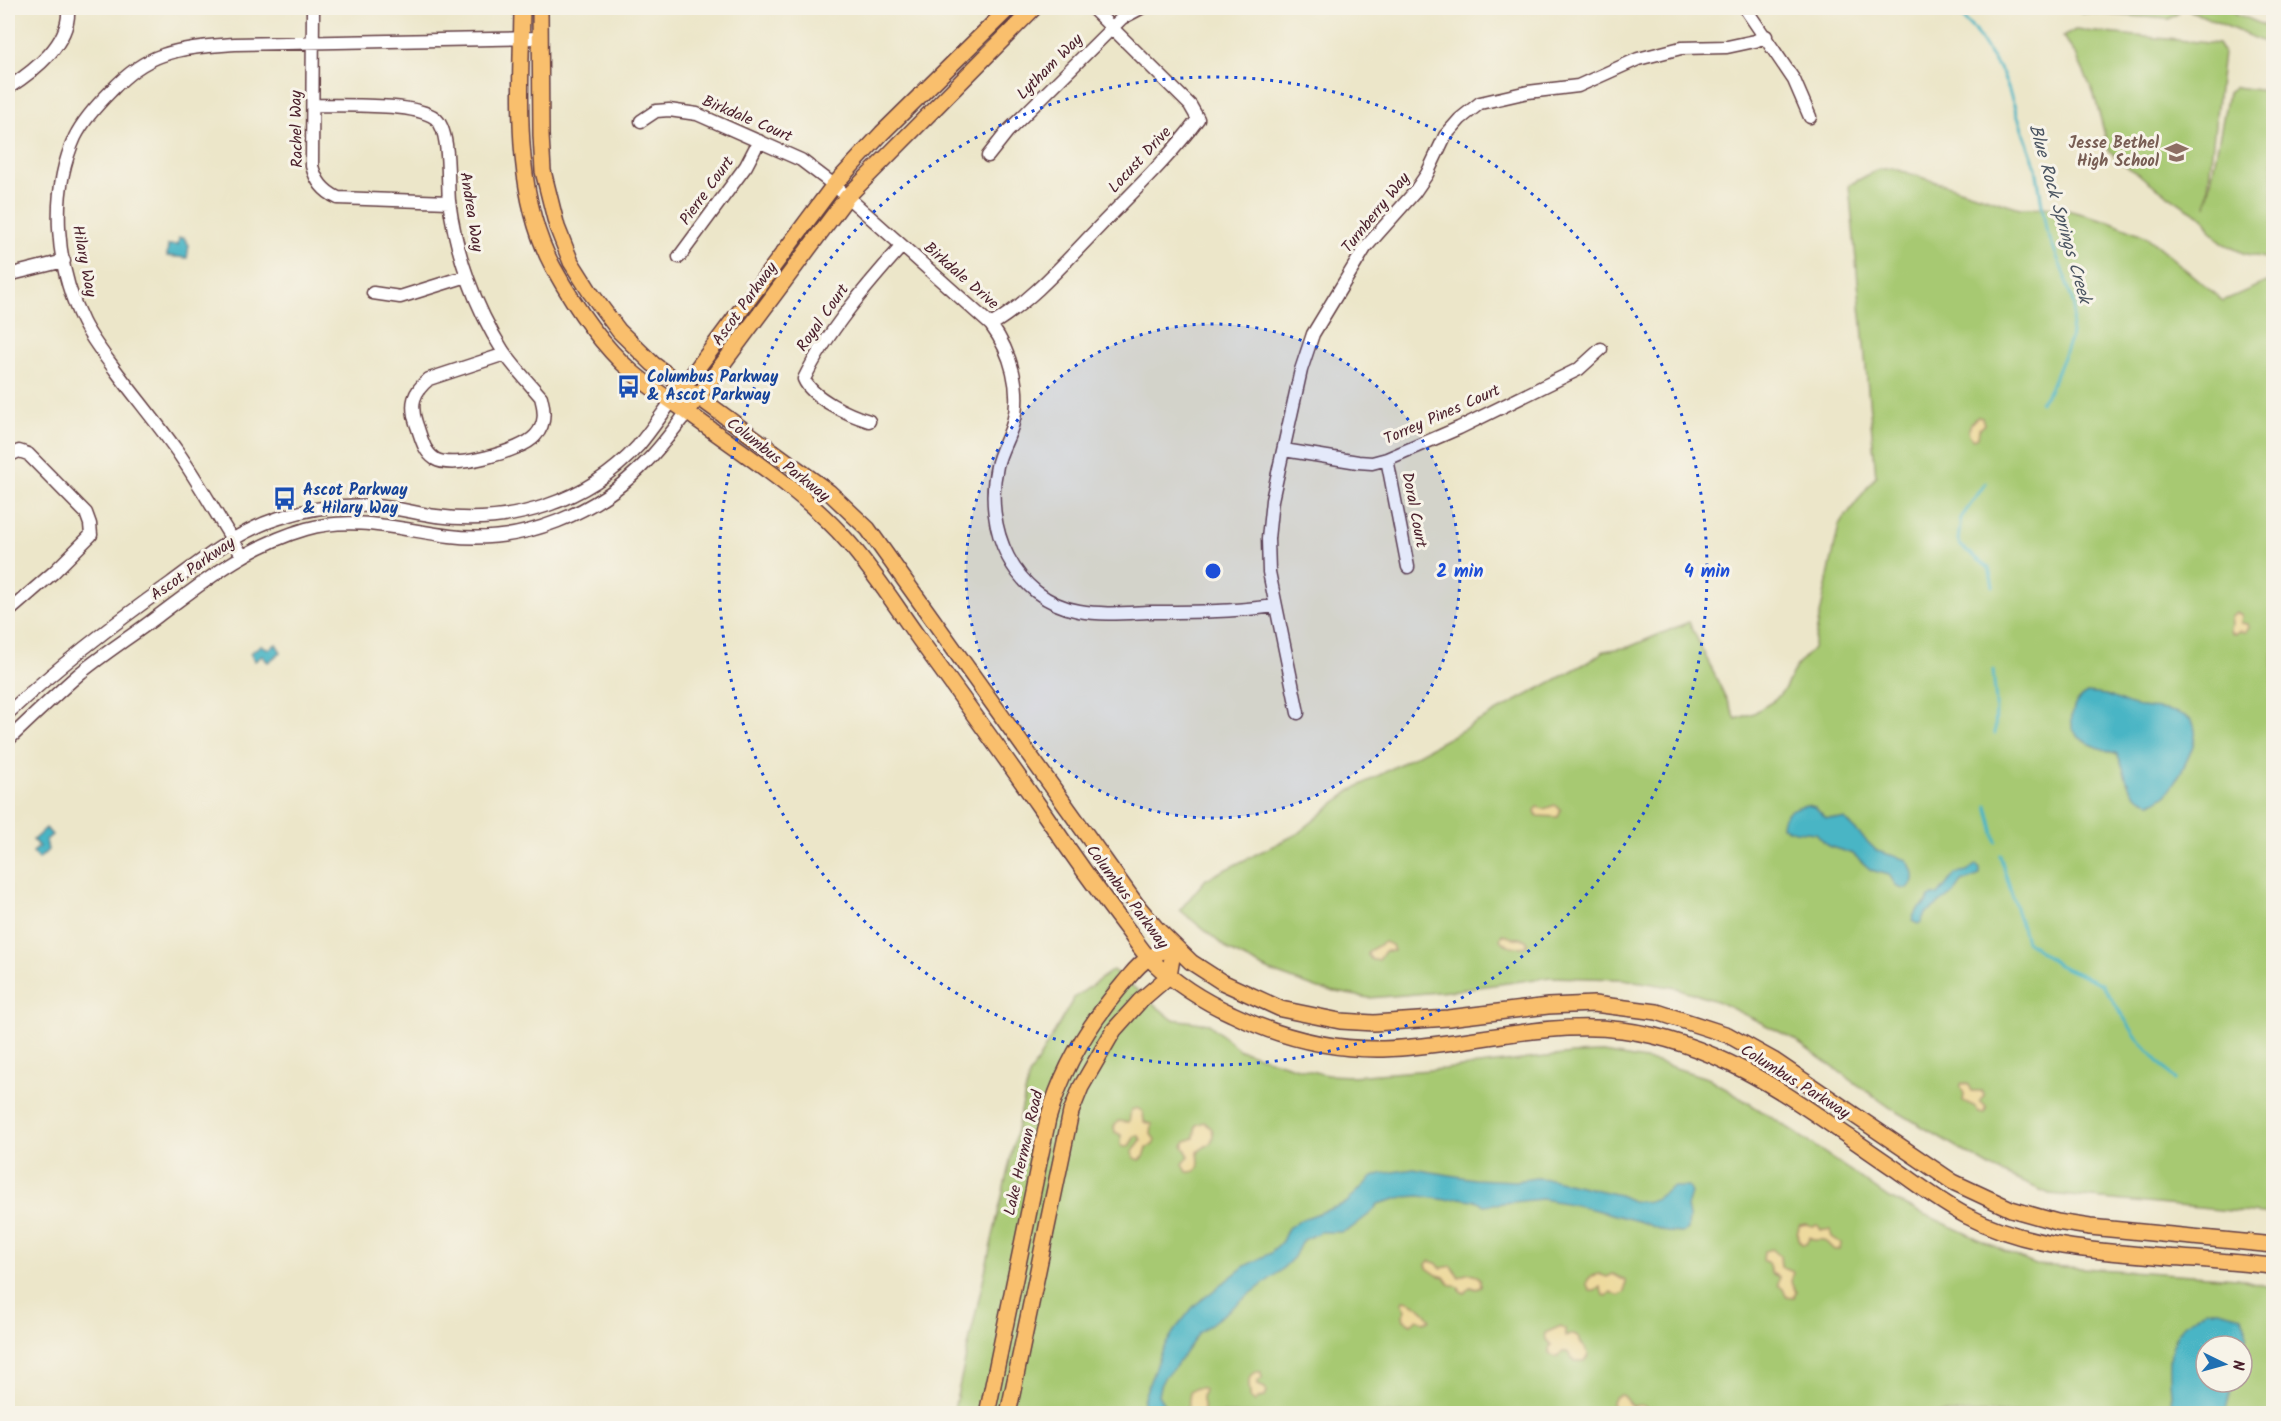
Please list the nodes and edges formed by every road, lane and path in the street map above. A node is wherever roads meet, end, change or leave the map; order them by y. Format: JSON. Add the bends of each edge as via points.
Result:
{"nodes":[{"id":1,"x":68,"y":8,"type":"edge"},
{"id":2,"x":313,"y":8,"type":"edge"},
{"id":3,"x":522,"y":8,"type":"edge"},
{"id":4,"x":540,"y":8,"type":"edge"},
{"id":5,"x":1009,"y":8,"type":"edge"},
{"id":6,"x":1034,"y":8,"type":"edge"},
{"id":7,"x":1092,"y":8,"type":"edge"},
{"id":8,"x":1141,"y":8,"type":"edge"},
{"id":9,"x":1745,"y":8,"type":"edge"},
{"id":10,"x":1113,"y":27,"type":"junction"},
{"id":11,"x":1766,"y":36,"type":"junction"},
{"id":12,"x":540,"y":38,"type":"junction"},
{"id":13,"x":521,"y":39,"type":"junction"},
{"id":14,"x":312,"y":44,"type":"junction"},
{"id":15,"x":8,"y":88,"type":"edge"},
{"id":16,"x":313,"y":105,"type":"junction"},
{"id":17,"x":1809,"y":117,"type":"dead end"},
{"id":18,"x":641,"y":121,"type":"dead end"},
{"id":19,"x":759,"y":141,"type":"junction"},
{"id":20,"x":988,"y":156,"type":"dead end"},
{"id":21,"x":834,"y":185,"type":"junction"},
{"id":22,"x":848,"y":197,"type":"junction"},
{"id":23,"x":449,"y":202,"type":"junction"},
{"id":24,"x":902,"y":246,"type":"junction"},
{"id":25,"x":679,"y":257,"type":"dead end"},
{"id":26,"x":64,"y":261,"type":"junction"},
{"id":27,"x":8,"y":276,"type":"edge"},
{"id":28,"x":466,"y":276,"type":"junction"},
{"id":29,"x":373,"y":293,"type":"dead end"},
{"id":30,"x":991,"y":325,"type":"junction"},
{"id":31,"x":1601,"y":349,"type":"dead end"},
{"id":32,"x":505,"y":354,"type":"junction"},
{"id":33,"x":683,"y":386,"type":"junction"},
{"id":34,"x":698,"y":398,"type":"junction"},
{"id":35,"x":672,"y":402,"type":"junction"},
{"id":36,"x":687,"y":412,"type":"junction"},
{"id":37,"x":869,"y":421,"type":"dead end"},
{"id":38,"x":1284,"y":450,"type":"junction"},
{"id":39,"x":8,"y":456,"type":"edge"},
{"id":40,"x":1387,"y":459,"type":"junction"},
{"id":41,"x":232,"y":539,"type":"junction"},
{"id":42,"x":242,"y":555,"type":"junction"},
{"id":43,"x":1408,"y":567,"type":"dead end"},
{"id":44,"x":1275,"y":606,"type":"junction"},
{"id":45,"x":8,"y":612,"type":"edge"},
{"id":46,"x":8,"y":713,"type":"edge"},
{"id":47,"x":1298,"y":714,"type":"dead end"},
{"id":48,"x":8,"y":740,"type":"edge"},
{"id":49,"x":1174,"y":946,"type":"junction"},
{"id":50,"x":1148,"y":958,"type":"junction"},
{"id":51,"x":1169,"y":976,"type":"junction"},
{"id":52,"x":2274,"y":1245,"type":"edge"},
{"id":53,"x":2274,"y":1266,"type":"edge"},
{"id":54,"x":987,"y":1413,"type":"edge"},
{"id":55,"x":1008,"y":1413,"type":"edge"}],
"edges":[{"from":1,"to":15,"type":"street","via":[[65,30],[54,46],[41,63]]},
{"from":2,"to":14,"type":"street","name":"Rachel Way"},
{"from":3,"to":13,"type":"main road","name":"Columbus Parkway"},
{"from":4,"to":12,"type":"main road","name":"Columbus Parkway"},
{"from":5,"to":21,"type":"main road","name":"Ascot Parkway"},
{"from":6,"to":22,"type":"main road","name":"Ascot Parkway"},
{"from":7,"to":10,"type":"street","name":"Locust Drive"},
{"from":8,"to":10,"type":"street","name":"Lytham Way"},
{"from":9,"to":11,"type":"street"},
{"from":10,"to":20,"type":"street","name":"Lytham Way","via":[[1007,132]]},
{"from":10,"to":30,"type":"street","name":"Locust Drive","via":[[1190,105],[1198,119],[1157,168],[1044,284]]},
{"from":11,"to":17,"type":"street","via":[[1794,80]]},
{"from":11,"to":38,"type":"street","name":"Turnberry Way","via":[[1727,47],[1681,48],[1638,58],[1578,86],[1480,103],[1460,119],[1445,136],[1414,193],[1365,248],[1313,334]]},
{"from":12,"to":13,"type":"street","name":"Hilary Way"},
{"from":12,"to":33,"type":"main road","name":"Columbus Parkway","via":[[543,171],[557,227],[571,262],[619,332]]},
{"from":13,"to":14,"type":"street","name":"Hilary Way"},
{"from":13,"to":35,"type":"main road","name":"Columbus Parkway","via":[[523,155],[537,231],[553,267],[608,348]]},
{"from":14,"to":16,"type":"street","name":"Rachel Way"},
{"from":14,"to":26,"type":"street","name":"Hilary Way","via":[[192,48],[163,55],[123,78],[92,110],[67,159],[59,221]]},
{"from":16,"to":23,"type":"street","name":"Andrea Way","via":[[404,108],[437,119],[444,133]]},
{"from":16,"to":23,"type":"street","name":"Rachel Way","via":[[312,166],[318,182],[329,194],[352,200]]},
{"from":18,"to":19,"type":"street","name":"Birkdale Court","via":[[656,111],[682,111]]},
{"from":19,"to":21,"type":"street","name":"Birkdale Court","via":[[801,160]]},
{"from":19,"to":25,"type":"street","name":"Pierre Court","via":[[746,166]]},
{"from":21,"to":22,"type":"street","name":"Birkdale Drive"},
{"from":21,"to":33,"type":"main road","name":"Ascot Parkway"},
{"from":22,"to":24,"type":"street","name":"Birkdale Drive"},
{"from":22,"to":34,"type":"main road","name":"Ascot Parkway"},
{"from":23,"to":28,"type":"street","name":"Andrea Way"},
{"from":24,"to":30,"type":"street","name":"Birkdale Drive"},
{"from":24,"to":37,"type":"street","name":"Royal Court","via":[[866,286],[804,379],[837,408]]},
{"from":26,"to":27,"type":"street"},
{"from":26,"to":41,"type":"street","name":"Hilary Way","via":[[74,302],[88,332],[177,452]]},
{"from":28,"to":29,"type":"street","via":[[400,297]]},
{"from":28,"to":32,"type":"street","name":"Andrea Way"},
{"from":30,"to":44,"type":"street","name":"Birkdale Drive","via":[[1007,351],[1016,395],[1013,423],[997,465],[994,521],[1001,545],[1029,585],[1062,606],[1080,611],[1239,611]]},
{"from":31,"to":40,"type":"street","name":"Torrey Pines Court","via":[[1579,369]]},
{"from":32,"to":32,"type":"street","name":"Andrea Way","via":[[429,379],[420,386],[412,402],[413,411],[424,447],[434,458],[444,463],[470,461],[525,444],[540,430],[544,415],[541,398]]},
{"from":33,"to":34,"type":"main road","name":"Columbus Parkway"},
{"from":33,"to":35,"type":"main road","name":"Ascot Parkway"},
{"from":34,"to":36,"type":"main road","name":"Ascot Parkway"},
{"from":34,"to":49,"type":"main road","name":"Columbus Parkway","via":[[829,492],[868,529],[1136,904]]},
{"from":35,"to":36,"type":"main road","name":"Columbus Parkway"},
{"from":35,"to":41,"type":"street","name":"Ascot Parkway","via":[[638,446],[612,470],[563,500],[528,513],[463,519],[375,506],[332,506],[277,518]]},
{"from":36,"to":42,"type":"street","name":"Ascot Parkway","via":[[663,444],[620,486],[579,513],[534,529],[475,537],[373,524],[333,524],[289,534]]},
{"from":36,"to":50,"type":"main road","name":"Columbus Parkway","via":[[787,486],[850,544]]},
{"from":38,"to":40,"type":"street","name":"Torrey Pines Court","via":[[1358,462]]},
{"from":38,"to":44,"type":"street","name":"Turnberry Way","via":[[1268,539]]},
{"from":39,"to":45,"type":"street","via":[[19,451],[28,454],[86,513],[91,535]]},
{"from":40,"to":43,"type":"street","name":"Doral Court"},
{"from":41,"to":42,"type":"street","name":"Hilary Way"},
{"from":41,"to":46,"type":"street","name":"Ascot Parkway","via":[[105,630]]},
{"from":42,"to":48,"type":"street","name":"Ascot Parkway","via":[[79,675]]},
{"from":44,"to":47,"type":"street","name":"Turnberry Way"},
{"from":49,"to":50,"type":"main road","name":"Lake Herman Road"},
{"from":49,"to":51,"type":"main road"},
{"from":49,"to":52,"type":"main road","name":"Columbus Parkway","via":[[1199,967],[1247,995],[1281,1009],[1340,1021],[1402,1022],[1594,1004],[1657,1012],[1728,1035],[1773,1060],[1953,1182],[2012,1209],[2090,1227]]},
{"from":50,"to":51,"type":"main road","name":"Columbus Parkway"},
{"from":50,"to":54,"type":"main road","name":"Lake Herman Road","via":[[1109,1000],[1089,1029],[1054,1096]]},
{"from":51,"to":53,"type":"main road","name":"Columbus Parkway","via":[[1231,1014],[1293,1038],[1326,1045],[1384,1049],[1588,1027],[1665,1038],[1727,1060],[1970,1218],[2022,1238],[2094,1251]]},
{"from":51,"to":55,"type":"main road","via":[[1114,1030],[1071,1112]]}]}
